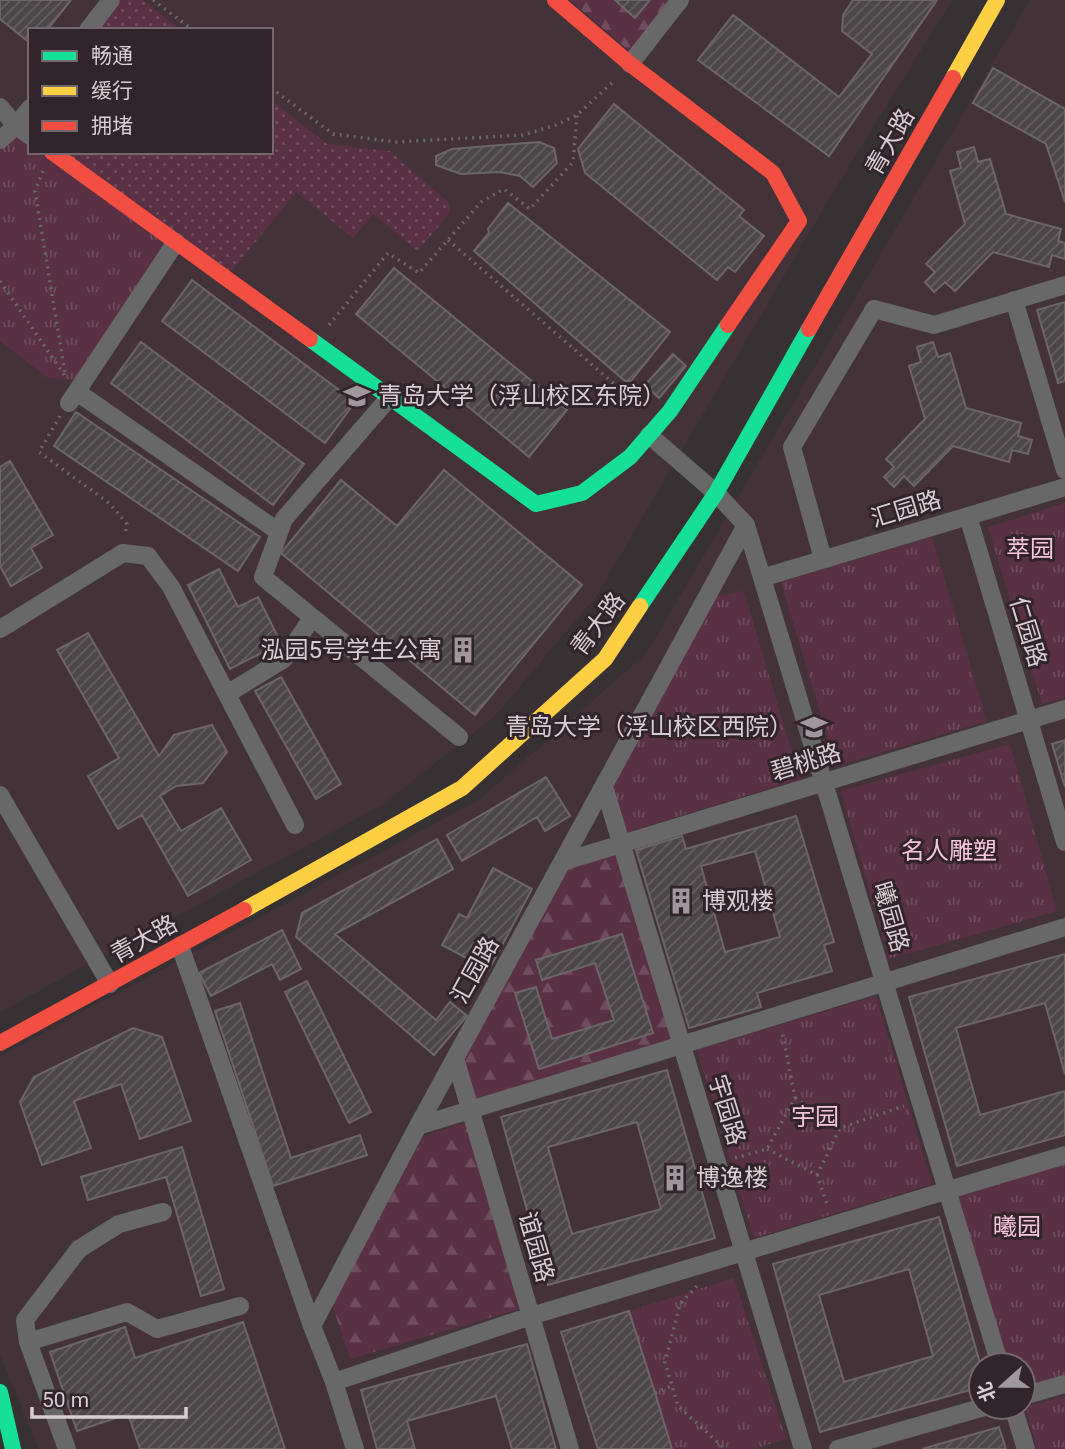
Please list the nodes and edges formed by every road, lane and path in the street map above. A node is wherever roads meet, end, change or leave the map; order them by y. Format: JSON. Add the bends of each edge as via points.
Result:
{"nodes":[{"id":1,"x":111,"y":0,"type":"edge"},
{"id":2,"x":153,"y":0,"type":"edge"},
{"id":3,"x":555,"y":0,"type":"edge"},
{"id":4,"x":680,"y":0,"type":"edge"},
{"id":5,"x":997,"y":0,"type":"edge"},
{"id":6,"x":90,"y":28,"type":"edge"},
{"id":7,"x":190,"y":28,"type":"edge"},
{"id":8,"x":630,"y":64,"type":"junction"},
{"id":9,"x":273,"y":89,"type":"edge"},
{"id":10,"x":0,"y":107,"type":"edge"},
{"id":11,"x":576,"y":115,"type":"junction"},
{"id":12,"x":23,"y":131,"type":"edge"},
{"id":13,"x":0,"y":140,"type":"edge"},
{"id":14,"x":49,"y":159,"type":"edge"},
{"id":15,"x":448,"y":240,"type":"junction"},
{"id":16,"x":176,"y":242,"type":"junction"},
{"id":17,"x":0,"y":281,"type":"edge"},
{"id":18,"x":1065,"y":285,"type":"edge"},
{"id":19,"x":1014,"y":300,"type":"junction"},
{"id":20,"x":314,"y":343,"type":"junction"},
{"id":21,"x":73,"y":398,"type":"junction"},
{"id":22,"x":389,"y":398,"type":"junction"},
{"id":23,"x":654,"y":429,"type":"junction"},
{"id":24,"x":1065,"y":470,"type":"edge"},
{"id":25,"x":1065,"y":487,"type":"edge"},
{"id":26,"x":716,"y":493,"type":"junction"},
{"id":27,"x":968,"y":516,"type":"junction"},
{"id":28,"x":746,"y":525,"type":"junction"},
{"id":29,"x":279,"y":532,"type":"junction"},
{"id":30,"x":123,"y":553,"type":"junction"},
{"id":31,"x":823,"y":559,"type":"junction"},
{"id":32,"x":762,"y":578,"type":"junction"},
{"id":33,"x":312,"y":618,"type":"junction"},
{"id":34,"x":0,"y":629,"type":"edge"},
{"id":35,"x":227,"y":694,"type":"junction"},
{"id":36,"x":1065,"y":709,"type":"edge"},
{"id":37,"x":1029,"y":720,"type":"junction"},
{"id":38,"x":458,"y":737,"type":"dead end"},
{"id":39,"x":825,"y":782,"type":"junction"},
{"id":40,"x":604,"y":786,"type":"junction"},
{"id":41,"x":0,"y":795,"type":"edge"},
{"id":42,"x":295,"y":825,"type":"dead end"},
{"id":43,"x":1065,"y":842,"type":"edge"},
{"id":44,"x":621,"y":844,"type":"junction"},
{"id":45,"x":562,"y":862,"type":"junction"},
{"id":46,"x":1065,"y":928,"type":"edge"},
{"id":47,"x":180,"y":946,"type":"junction"},
{"id":48,"x":885,"y":983,"type":"junction"},
{"id":49,"x":110,"y":985,"type":"junction"},
{"id":50,"x":778,"y":1016,"type":"junction"},
{"id":51,"x":0,"y":1043,"type":"edge"},
{"id":52,"x":682,"y":1045,"type":"junction"},
{"id":53,"x":455,"y":1058,"type":"junction"},
{"id":54,"x":795,"y":1098,"type":"junction"},
{"id":55,"x":920,"y":1101,"type":"junction"},
{"id":56,"x":471,"y":1110,"type":"junction"},
{"id":57,"x":418,"y":1126,"type":"junction"},
{"id":58,"x":840,"y":1128,"type":"junction"},
{"id":59,"x":767,"y":1149,"type":"junction"},
{"id":60,"x":1065,"y":1155,"type":"edge"},
{"id":61,"x":717,"y":1163,"type":"junction"},
{"id":62,"x":817,"y":1175,"type":"junction"},
{"id":63,"x":947,"y":1190,"type":"junction"},
{"id":64,"x":163,"y":1212,"type":"dead end"},
{"id":65,"x":834,"y":1225,"type":"junction"},
{"id":66,"x":744,"y":1252,"type":"junction"},
{"id":67,"x":697,"y":1286,"type":"dead end"},
{"id":68,"x":240,"y":1306,"type":"dead end"},
{"id":69,"x":531,"y":1317,"type":"junction"},
{"id":70,"x":312,"y":1326,"type":"junction"},
{"id":71,"x":29,"y":1342,"type":"junction"},
{"id":72,"x":996,"y":1351,"type":"edge"},
{"id":73,"x":334,"y":1382,"type":"junction"},
{"id":74,"x":1065,"y":1384,"type":"edge"},
{"id":75,"x":672,"y":1386,"type":"junction"},
{"id":76,"x":0,"y":1392,"type":"edge"},
{"id":77,"x":1037,"y":1392,"type":"edge"},
{"id":78,"x":655,"y":1393,"type":"dead end"},
{"id":79,"x":967,"y":1412,"type":"edge"},
{"id":80,"x":1017,"y":1421,"type":"edge"},
{"id":81,"x":0,"y":1426,"type":"edge"},
{"id":82,"x":11,"y":1445,"type":"edge"},
{"id":83,"x":66,"y":1449,"type":"edge"},
{"id":84,"x":355,"y":1449,"type":"edge"},
{"id":85,"x":570,"y":1449,"type":"edge"},
{"id":86,"x":725,"y":1449,"type":"edge"},
{"id":87,"x":803,"y":1449,"type":"edge"},
{"id":88,"x":838,"y":1449,"type":"edge"},
{"id":89,"x":1026,"y":1449,"type":"edge"}],
"edges":[{"from":1,"to":6,"type":"street"},
{"from":2,"to":7,"type":"path"},
{"from":3,"to":8,"type":"street"},
{"from":4,"to":8,"type":"street"},
{"from":5,"to":26,"type":"street","name":"青大路"},
{"from":8,"to":11,"type":"path"},
{"from":8,"to":23,"type":"street","via":[[773,173],[799,221]]},
{"from":9,"to":11,"type":"path","via":[[333,134],[376,141],[523,135]]},
{"from":10,"to":12,"type":"street"},
{"from":11,"to":15,"type":"path","via":[[573,162],[530,209],[503,189],[481,202]]},
{"from":12,"to":13,"type":"street"},
{"from":14,"to":16,"type":"street"},
{"from":14,"to":17,"type":"path","via":[[35,191],[66,377]]},
{"from":15,"to":20,"type":"path","via":[[419,272],[388,253]]},
{"from":15,"to":23,"type":"path"},
{"from":16,"to":20,"type":"street"},
{"from":16,"to":21,"type":"street"},
{"from":18,"to":19,"type":"street"},
{"from":19,"to":24,"type":"street"},
{"from":19,"to":31,"type":"street","via":[[934,325],[874,309],[792,447]]},
{"from":20,"to":22,"type":"street"},
{"from":21,"to":29,"type":"street"},
{"from":21,"to":30,"type":"path","via":[[39,452],[109,503],[127,524]]},
{"from":22,"to":23,"type":"street","via":[[536,504],[582,493],[630,457]]},
{"from":22,"to":29,"type":"street","via":[[284,519]]},
{"from":23,"to":26,"type":"street","name":"曦园路"},
{"from":25,"to":27,"type":"street","name":"汇园路"},
{"from":26,"to":28,"type":"street","name":"曦园路"},
{"from":26,"to":47,"type":"street","name":"青大路","via":[[605,659],[462,788]]},
{"from":27,"to":31,"type":"street","name":"汇园路"},
{"from":27,"to":37,"type":"street","name":"仁园路"},
{"from":28,"to":32,"type":"street","name":"曦园路"},
{"from":28,"to":40,"type":"street","name":"汇园路"},
{"from":29,"to":33,"type":"street","via":[[263,578]]},
{"from":30,"to":34,"type":"street"},
{"from":30,"to":35,"type":"street","via":[[148,556],[171,587]]},
{"from":31,"to":32,"type":"street","name":"汇园路"},
{"from":32,"to":39,"type":"street","name":"曦园路"},
{"from":33,"to":35,"type":"street","via":[[284,659]]},
{"from":33,"to":38,"type":"street"},
{"from":35,"to":42,"type":"street"},
{"from":36,"to":37,"type":"street","name":"碧桃路"},
{"from":37,"to":39,"type":"street","name":"碧桃路"},
{"from":37,"to":43,"type":"street","name":"仁园路"},
{"from":39,"to":44,"type":"street","name":"碧桃路"},
{"from":39,"to":48,"type":"street","name":"曦园路"},
{"from":40,"to":44,"type":"street","name":"宇园路"},
{"from":40,"to":45,"type":"street","name":"汇园路"},
{"from":41,"to":49,"type":"street"},
{"from":44,"to":45,"type":"street","name":"碧桃路"},
{"from":44,"to":52,"type":"street","name":"宇园路"},
{"from":45,"to":53,"type":"street","name":"汇园路"},
{"from":46,"to":48,"type":"street"},
{"from":47,"to":49,"type":"street","name":"青大路"},
{"from":47,"to":70,"type":"street"},
{"from":48,"to":50,"type":"street"},
{"from":48,"to":55,"type":"street","name":"曦园路"},
{"from":49,"to":51,"type":"street","name":"青大路"},
{"from":50,"to":52,"type":"street"},
{"from":50,"to":54,"type":"path"},
{"from":52,"to":56,"type":"street"},
{"from":52,"to":61,"type":"street","name":"宇园路"},
{"from":53,"to":56,"type":"street","name":"谊园路"},
{"from":53,"to":57,"type":"street","name":"汇园路"},
{"from":54,"to":58,"type":"path"},
{"from":54,"to":59,"type":"path"},
{"from":55,"to":58,"type":"path"},
{"from":55,"to":63,"type":"street","name":"曦园路"},
{"from":56,"to":57,"type":"street"},
{"from":56,"to":69,"type":"street","name":"谊园路"},
{"from":57,"to":70,"type":"street","name":"汇园路"},
{"from":58,"to":62,"type":"path"},
{"from":59,"to":61,"type":"path"},
{"from":59,"to":62,"type":"path"},
{"from":60,"to":63,"type":"street"},
{"from":61,"to":66,"type":"street","name":"宇园路"},
{"from":62,"to":65,"type":"path"},
{"from":63,"to":65,"type":"street"},
{"from":63,"to":72,"type":"street","name":"曦园路"},
{"from":64,"to":71,"type":"street","via":[[119,1224],[79,1249],[25,1320]]},
{"from":65,"to":66,"type":"street"},
{"from":66,"to":69,"type":"street"},
{"from":66,"to":87,"type":"street","name":"宇园路"},
{"from":67,"to":75,"type":"path","via":[[680,1304],[665,1362]]},
{"from":68,"to":71,"type":"street","via":[[157,1329],[127,1312]]},
{"from":69,"to":73,"type":"street"},
{"from":69,"to":85,"type":"street","name":"谊园路"},
{"from":70,"to":73,"type":"street"},
{"from":71,"to":83,"type":"street"},
{"from":73,"to":84,"type":"street"},
{"from":74,"to":77,"type":"street"},
{"from":75,"to":78,"type":"path"},
{"from":75,"to":86,"type":"path","via":[[678,1406]]},
{"from":76,"to":82,"type":"street"},
{"from":79,"to":88,"type":"street"},
{"from":80,"to":89,"type":"street"},
{"from":81,"to":82,"type":"street"}]}
